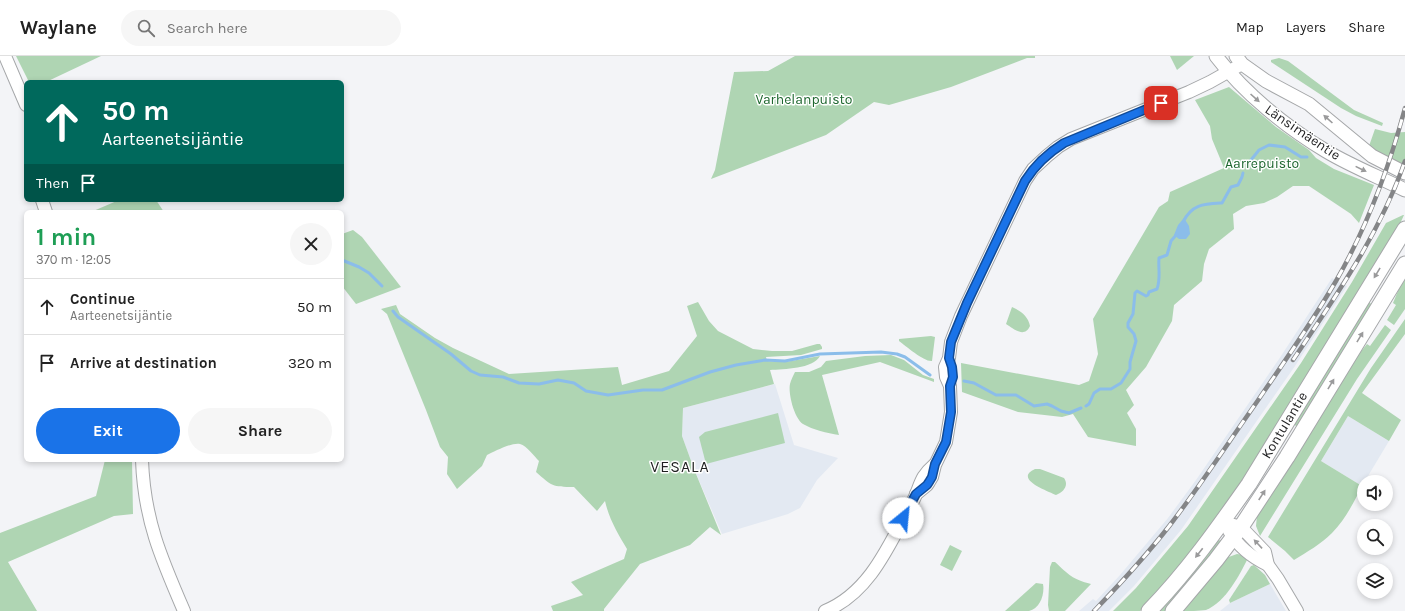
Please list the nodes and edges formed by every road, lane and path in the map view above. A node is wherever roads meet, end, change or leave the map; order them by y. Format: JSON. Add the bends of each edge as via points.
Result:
{"nodes":[{"id":1,"x":5,"y":56,"type":"edge"},
{"id":2,"x":1216,"y":56,"type":"edge"},
{"id":3,"x":1239,"y":60,"type":"edge"},
{"id":4,"x":1228,"y":72,"type":"junction"},
{"id":5,"x":24,"y":99,"type":"edge"},
{"id":6,"x":1405,"y":173,"type":"edge"},
{"id":7,"x":1405,"y":190,"type":"edge"},
{"id":8,"x":1405,"y":229,"type":"edge"},
{"id":9,"x":1405,"y":264,"type":"edge"},
{"id":10,"x":142,"y":462,"type":"edge"},
{"id":11,"x":1223,"y":522,"type":"junction"},
{"id":12,"x":1237,"y":533,"type":"junction"},
{"id":13,"x":184,"y":611,"type":"edge"},
{"id":14,"x":824,"y":611,"type":"edge"},
{"id":15,"x":1149,"y":611,"type":"edge"},
{"id":16,"x":1173,"y":611,"type":"edge"},
{"id":17,"x":1297,"y":611,"type":"edge"}],
"edges":[{"from":1,"to":5,"type":"street"},
{"from":2,"to":4,"type":"main road","name":"Länsimäentie"},
{"from":3,"to":4,"type":"street"},
{"from":6,"to":3,"type":"main road","name":"Länsimäentie","one_way":true,"via":[[1372,156],[1309,104],[1273,85]]},
{"from":4,"to":7,"type":"main road","name":"Länsimäentie","one_way":true,"via":[[1262,104],[1318,146]]},
{"from":4,"to":14,"type":"street","via":[[1189,92],[1071,139],[1038,163],[1025,181],[954,333],[949,358],[953,377],[950,386],[951,412],[942,452],[922,478],[916,494],[869,577],[844,600]]},
{"from":8,"to":11,"type":"main road","name":"Kontulantie","one_way":true,"via":[[1249,484]]},
{"from":12,"to":9,"type":"main road","name":"Kontulantie","one_way":true,"via":[[1287,457]]},
{"from":10,"to":13,"type":"street","via":[[144,494],[154,536]]},
{"from":11,"to":12,"type":"street"},
{"from":11,"to":15,"type":"main road","name":"Kontulantie","one_way":true},
{"from":12,"to":16,"type":"main road","name":"Kontulantie","via":[[1197,585]]},
{"from":12,"to":17,"type":"street","via":[[1265,552],[1268,566]]}]}
